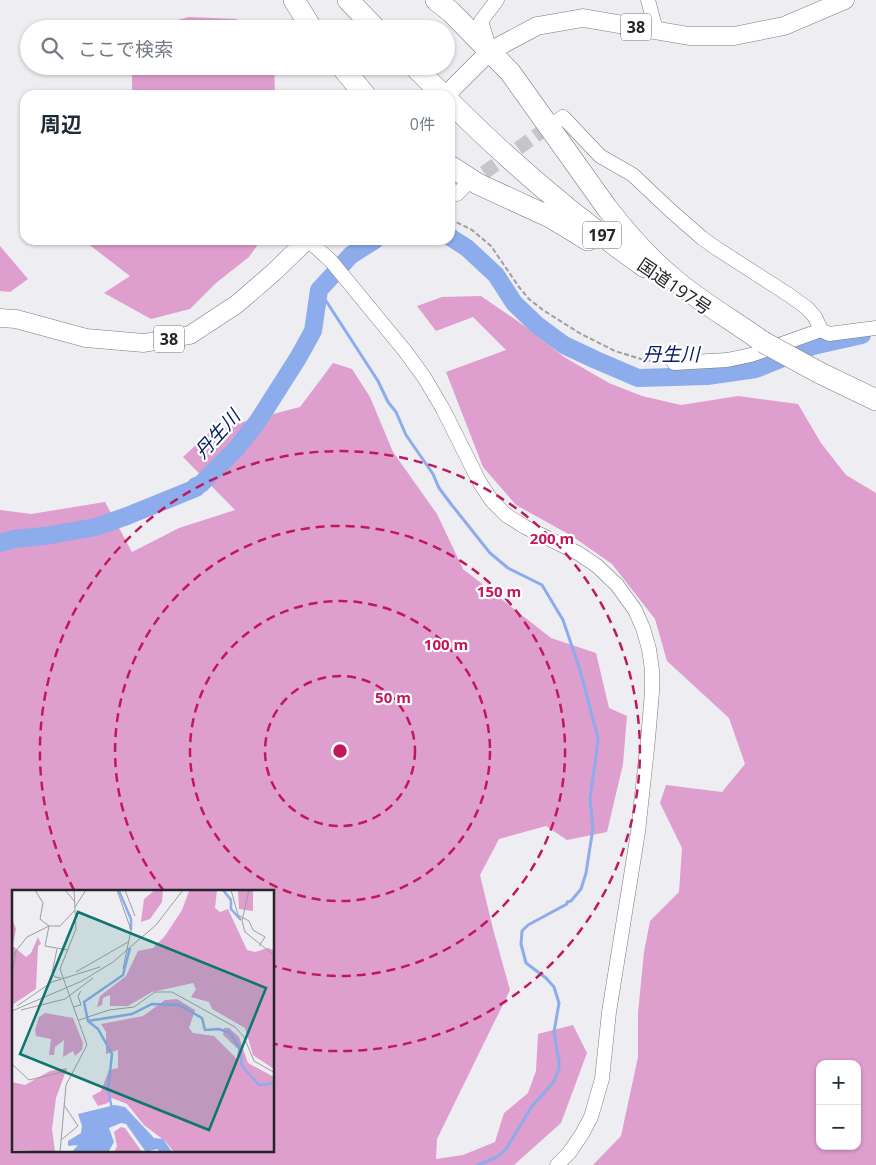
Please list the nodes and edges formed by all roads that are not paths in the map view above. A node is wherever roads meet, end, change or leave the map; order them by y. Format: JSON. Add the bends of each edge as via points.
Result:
{"nodes":[{"id":1,"x":294,"y":0,"type":"edge"},
{"id":2,"x":348,"y":0,"type":"edge"},
{"id":3,"x":436,"y":0,"type":"edge"},
{"id":4,"x":497,"y":0,"type":"edge"},
{"id":5,"x":648,"y":0,"type":"edge"},
{"id":6,"x":845,"y":0,"type":"edge"},
{"id":7,"x":306,"y":20,"type":"edge"},
{"id":8,"x":367,"y":20,"type":"edge"},
{"id":9,"x":656,"y":30,"type":"junction"},
{"id":10,"x":490,"y":51,"type":"junction"},
{"id":11,"x":348,"y":75,"type":"edge"},
{"id":12,"x":423,"y":75,"type":"edge"},
{"id":13,"x":361,"y":90,"type":"edge"},
{"id":14,"x":439,"y":90,"type":"edge"},
{"id":15,"x":451,"y":90,"type":"edge"},
{"id":16,"x":455,"y":106,"type":"edge"},
{"id":17,"x":555,"y":122,"type":"dead end"},
{"id":18,"x":455,"y":169,"type":"edge"},
{"id":19,"x":464,"y":187,"type":"tunnel mouth"},
{"id":20,"x":455,"y":193,"type":"edge"},
{"id":21,"x":303,"y":245,"type":"edge"},
{"id":22,"x":313,"y":245,"type":"edge"},
{"id":23,"x":688,"y":297,"type":"junction"},
{"id":24,"x":0,"y":318,"type":"edge"},
{"id":25,"x":876,"y":328,"type":"edge"},
{"id":26,"x":821,"y":330,"type":"junction"},
{"id":27,"x":762,"y":342,"type":"junction"},
{"id":28,"x":674,"y":363,"type":"road end"},
{"id":29,"x":876,"y":400,"type":"edge"},
{"id":30,"x":557,"y":1165,"type":"edge"}],
"edges":[{"from":1,"to":7,"type":"highway"},
{"from":2,"to":8,"type":"highway"},
{"from":3,"to":10,"type":"highway"},
{"from":4,"to":10,"type":"street","via":[[481,21]]},
{"from":5,"to":9,"type":"street"},
{"from":6,"to":9,"type":"main road","number":"38","via":[[784,26],[734,36],[689,36]]},
{"from":9,"to":10,"type":"main road","number":"38","via":[[583,18],[537,26]]},
{"from":10,"to":15,"type":"main road","number":"38"},
{"from":10,"to":27,"type":"highway","via":[[510,72],[607,208],[639,247],[674,280]]},
{"from":11,"to":13,"type":"highway"},
{"from":12,"to":14,"type":"highway","name":"国道197号","number":"197"},
{"from":16,"to":23,"type":"highway","name":"国道197号","number":"197","via":[[557,200]]},
{"from":17,"to":26,"type":"street","via":[[563,117],[600,156],[633,174],[702,238],[807,308]]},
{"from":18,"to":23,"type":"highway","via":[[478,184],[552,218]]},
{"from":19,"to":20,"type":"street"},
{"from":21,"to":24,"type":"main road","number":"38","via":[[238,304],[190,335],[144,343],[86,338],[16,319]]},
{"from":22,"to":30,"type":"street","via":[[348,282],[424,377],[492,501],[525,527],[598,566],[635,610],[649,649],[652,692],[638,832],[609,1012],[602,1079],[591,1117],[569,1153]]},
{"from":23,"to":27,"type":"highway","name":"国道197号","number":"197"},
{"from":25,"to":26,"type":"street","via":[[829,334]]},
{"from":26,"to":28,"type":"street","via":[[752,355],[710,362]]},
{"from":27,"to":29,"type":"highway","name":"国道197号","number":"197","bridge":true}]}
